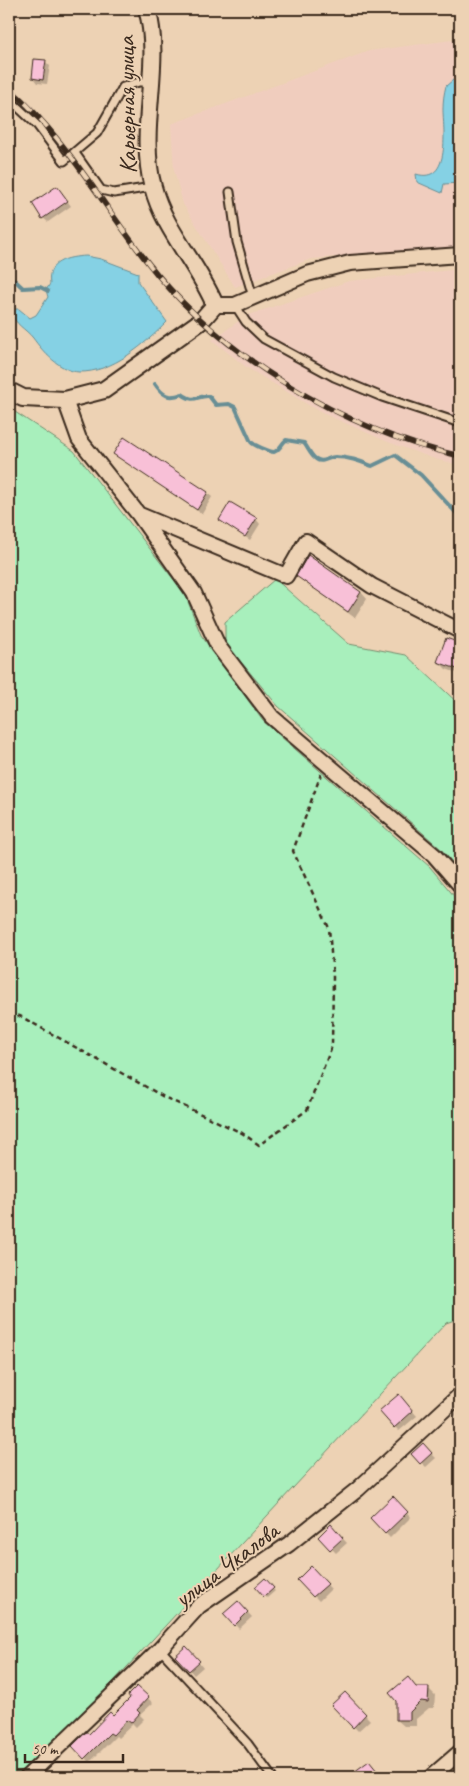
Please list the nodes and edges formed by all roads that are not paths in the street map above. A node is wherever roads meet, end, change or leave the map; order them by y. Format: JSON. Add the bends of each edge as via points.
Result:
{"nodes":[{"id":1,"x":147,"y":9,"type":"edge"},
{"id":2,"x":150,"y":82,"type":"junction"},
{"id":3,"x":9,"y":99,"type":"edge"},
{"id":4,"x":74,"y":153,"type":"junction"},
{"id":5,"x":152,"y":187,"type":"junction"},
{"id":6,"x":230,"y":192,"type":"dead end"},
{"id":7,"x":460,"y":255,"type":"edge"},
{"id":8,"x":253,"y":297,"type":"junction"},
{"id":9,"x":215,"y":305,"type":"junction"},
{"id":10,"x":235,"y":305,"type":"junction"},
{"id":11,"x":9,"y":391,"type":"edge"},
{"id":12,"x":65,"y":400,"type":"junction"},
{"id":13,"x":460,"y":422,"type":"edge"},
{"id":14,"x":139,"y":515,"type":"junction"},
{"id":15,"x":460,"y":631,"type":"edge"},
{"id":16,"x":460,"y":886,"type":"edge"},
{"id":17,"x":460,"y":1395,"type":"edge"},
{"id":18,"x":160,"y":1649,"type":"junction"},
{"id":19,"x":460,"y":1752,"type":"edge"},
{"id":20,"x":27,"y":1777,"type":"edge"},
{"id":21,"x":272,"y":1777,"type":"edge"},
{"id":22,"x":431,"y":1777,"type":"edge"}],
"edges":[{"from":1,"to":2,"type":"street","name":"Карьерная улица","via":[[152,39]]},
{"from":2,"to":4,"type":"lane","via":[[129,84],[119,91],[104,123]]},
{"from":2,"to":5,"type":"street","name":"Карьерная улица","via":[[148,152]]},
{"from":3,"to":4,"type":"lane","via":[[37,125],[64,161]]},
{"from":4,"to":5,"type":"lane","via":[[101,190],[114,193]]},
{"from":5,"to":9,"type":"street","name":"Карьерная улица"},
{"from":6,"to":8,"type":"lane","via":[[237,242]]},
{"from":7,"to":8,"type":"street","via":[[350,263],[307,274]]},
{"from":8,"to":10,"type":"street"},
{"from":9,"to":10,"type":"street"},
{"from":9,"to":12,"type":"street","via":[[201,321],[104,390]]},
{"from":10,"to":13,"type":"lane","via":[[246,322],[264,339],[334,377],[382,397]]},
{"from":11,"to":12,"type":"street","via":[[23,398]]},
{"from":12,"to":14,"type":"street","via":[[79,439]]},
{"from":14,"to":15,"type":"street","via":[[286,576],[306,541],[372,586]]},
{"from":14,"to":16,"type":"street","via":[[194,593],[218,646],[272,717],[434,855]]},
{"from":17,"to":18,"type":"street","name":"улица Чкалова","via":[[358,1489],[289,1544],[200,1606]]},
{"from":18,"to":20,"type":"street","name":"улица Чкалова"},
{"from":18,"to":21,"type":"lane","via":[[248,1744]]},
{"from":19,"to":22,"type":"street"}]}
